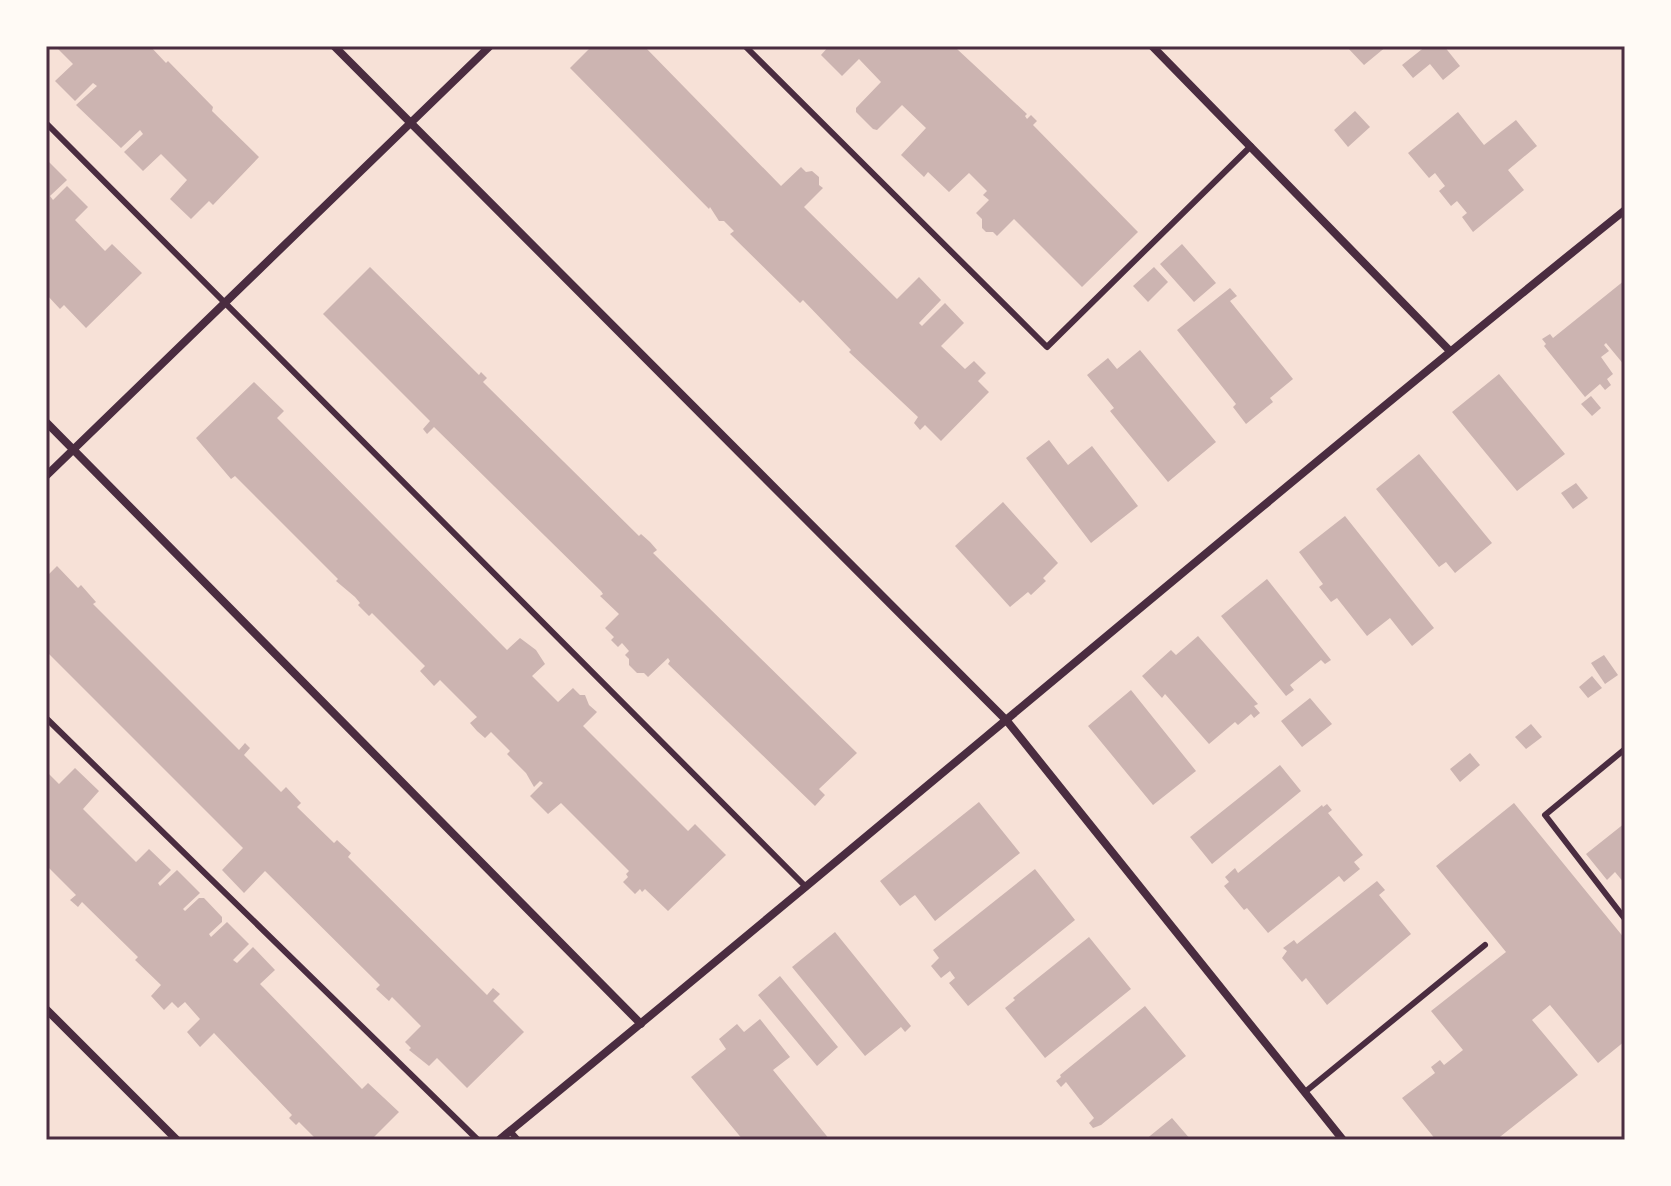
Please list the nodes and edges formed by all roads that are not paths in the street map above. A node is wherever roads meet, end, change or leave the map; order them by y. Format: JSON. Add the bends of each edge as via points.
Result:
{"nodes":[{"id":1,"x":334,"y":46,"type":"edge"},
{"id":2,"x":490,"y":46,"type":"edge"},
{"id":3,"x":745,"y":46,"type":"edge"},
{"id":4,"x":1152,"y":46,"type":"edge"},
{"id":5,"x":46,"y":123,"type":"edge"},
{"id":6,"x":411,"y":123,"type":"junction"},
{"id":7,"x":1251,"y":146,"type":"junction"},
{"id":8,"x":1625,"y":210,"type":"edge"},
{"id":9,"x":225,"y":302,"type":"junction"},
{"id":10,"x":1450,"y":351,"type":"junction"},
{"id":11,"x":46,"y":422,"type":"edge"},
{"id":12,"x":74,"y":450,"type":"junction"},
{"id":13,"x":46,"y":476,"type":"edge"},
{"id":14,"x":46,"y":718,"type":"edge"},
{"id":15,"x":1007,"y":721,"type":"junction"},
{"id":16,"x":1625,"y":749,"type":"edge"},
{"id":17,"x":806,"y":887,"type":"junction"},
{"id":18,"x":1625,"y":919,"type":"edge"},
{"id":19,"x":1485,"y":945,"type":"dead end"},
{"id":20,"x":46,"y":1009,"type":"edge"},
{"id":21,"x":641,"y":1024,"type":"junction"},
{"id":22,"x":1305,"y":1092,"type":"junction"},
{"id":23,"x":510,"y":1131,"type":"junction"},
{"id":24,"x":177,"y":1140,"type":"edge"},
{"id":25,"x":478,"y":1140,"type":"edge"},
{"id":26,"x":499,"y":1140,"type":"edge"},
{"id":27,"x":518,"y":1140,"type":"edge"},
{"id":28,"x":1343,"y":1140,"type":"edge"}],
"edges":[{"from":1,"to":6,"type":"street"},
{"from":2,"to":6,"type":"street"},
{"from":3,"to":7,"type":"lane","via":[[1047,347]]},
{"from":4,"to":7,"type":"street"},
{"from":5,"to":9,"type":"lane"},
{"from":6,"to":9,"type":"street"},
{"from":6,"to":15,"type":"street"},
{"from":7,"to":10,"type":"street"},
{"from":8,"to":10,"type":"street"},
{"from":9,"to":12,"type":"street"},
{"from":9,"to":17,"type":"lane"},
{"from":10,"to":15,"type":"street"},
{"from":11,"to":12,"type":"street"},
{"from":12,"to":13,"type":"street"},
{"from":12,"to":21,"type":"street"},
{"from":14,"to":25,"type":"lane"},
{"from":15,"to":17,"type":"street"},
{"from":15,"to":22,"type":"street"},
{"from":16,"to":18,"type":"lane","via":[[1545,815]]},
{"from":17,"to":21,"type":"street"},
{"from":19,"to":22,"type":"lane"},
{"from":20,"to":24,"type":"street"},
{"from":21,"to":23,"type":"street"},
{"from":22,"to":28,"type":"street"},
{"from":23,"to":26,"type":"street"},
{"from":23,"to":27,"type":"lane"}]}
